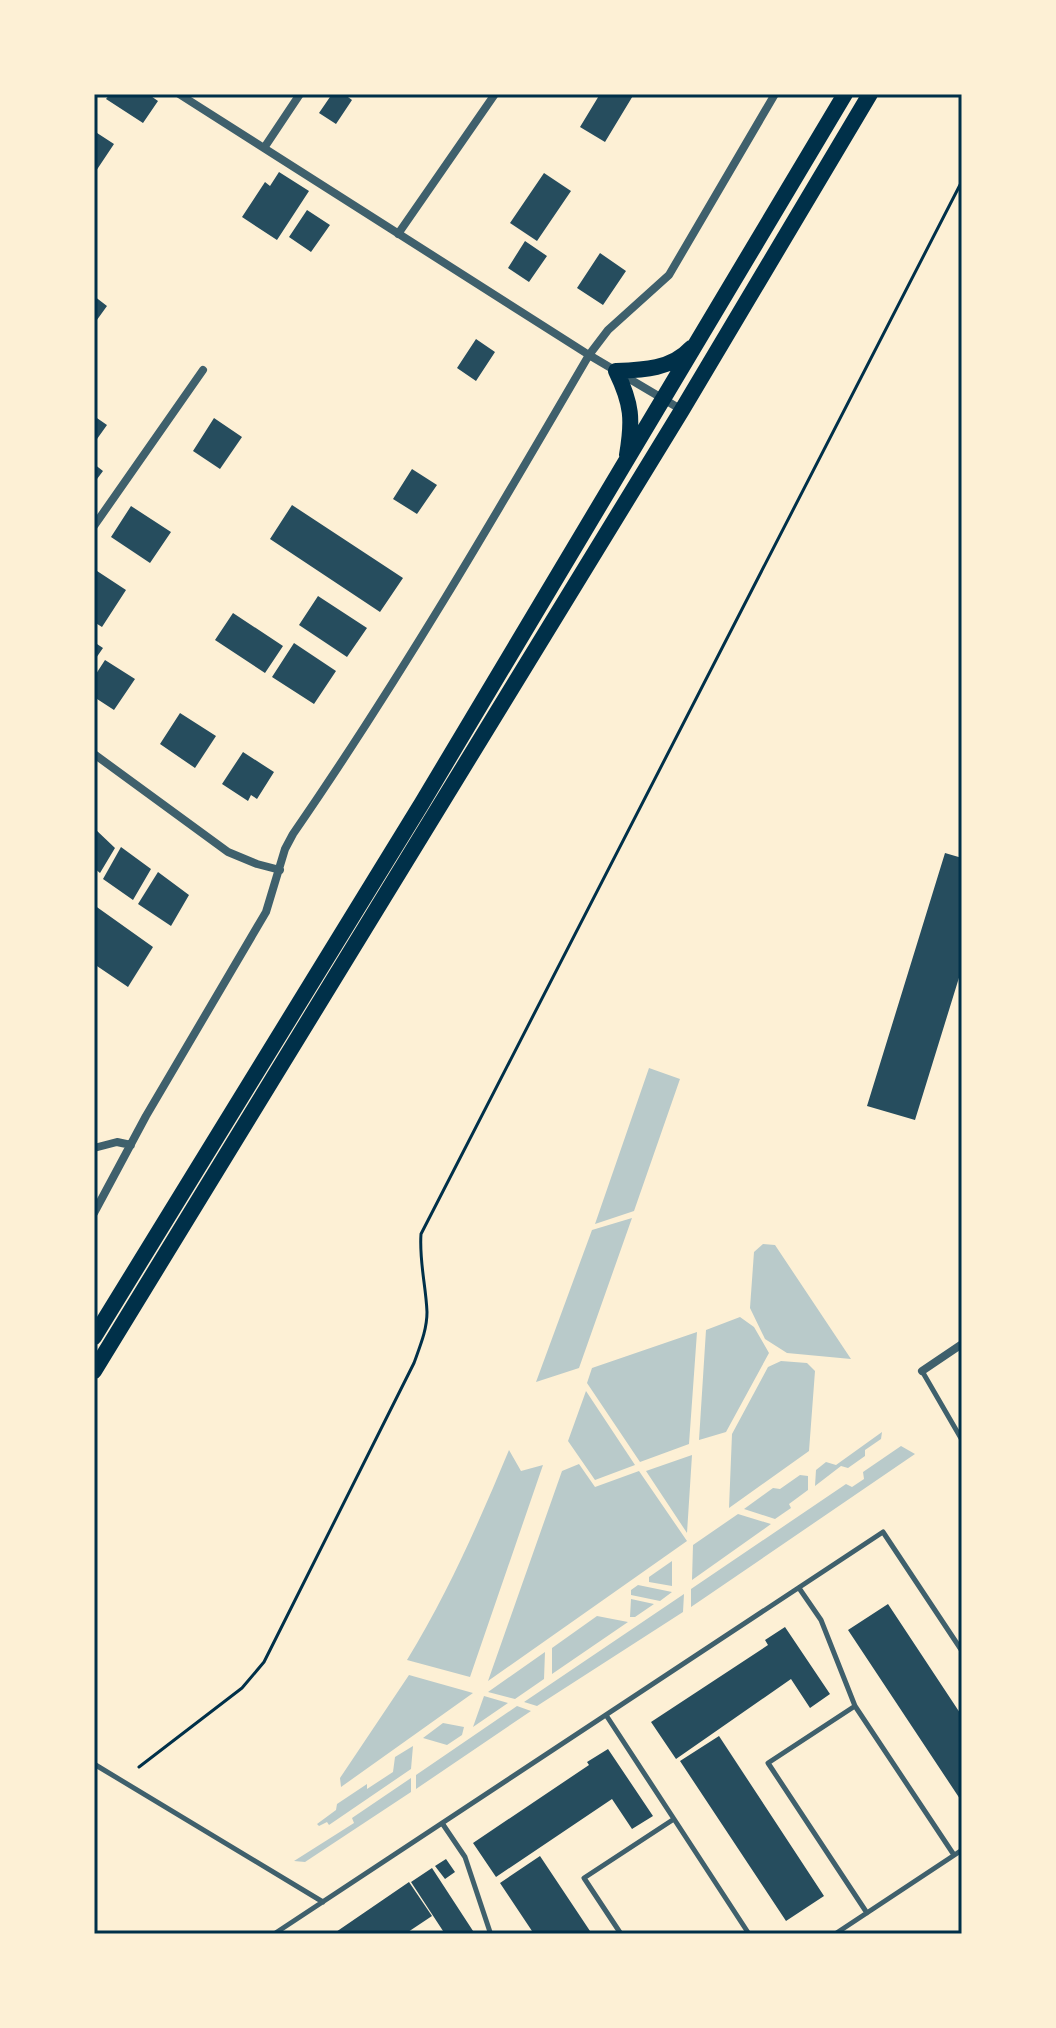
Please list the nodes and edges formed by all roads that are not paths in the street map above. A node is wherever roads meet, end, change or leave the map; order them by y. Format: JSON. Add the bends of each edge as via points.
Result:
{"nodes":[{"id":1,"x":179,"y":94,"type":"edge"},
{"id":2,"x":300,"y":94,"type":"edge"},
{"id":3,"x":495,"y":94,"type":"edge"},
{"id":4,"x":775,"y":94,"type":"edge"},
{"id":5,"x":845,"y":94,"type":"edge"},
{"id":6,"x":870,"y":94,"type":"edge"},
{"id":7,"x":264,"y":148,"type":"junction"},
{"id":8,"x":398,"y":234,"type":"junction"},
{"id":9,"x":703,"y":335,"type":"junction"},
{"id":10,"x":589,"y":355,"type":"junction"},
{"id":11,"x":203,"y":370,"type":"dead end"},
{"id":12,"x":616,"y":371,"type":"junction"},
{"id":13,"x":665,"y":400,"type":"junction"},
{"id":14,"x":682,"y":410,"type":"junction"},
{"id":15,"x":625,"y":466,"type":"junction"},
{"id":16,"x":94,"y":526,"type":"edge"},
{"id":17,"x":94,"y":754,"type":"edge"},
{"id":18,"x":280,"y":870,"type":"junction"},
{"id":19,"x":131,"y":1145,"type":"junction"},
{"id":20,"x":94,"y":1148,"type":"edge"},
{"id":21,"x":94,"y":1213,"type":"edge"},
{"id":22,"x":94,"y":1337,"type":"edge"},
{"id":23,"x":962,"y":1344,"type":"edge"},
{"id":24,"x":94,"y":1371,"type":"edge"},
{"id":25,"x":922,"y":1371,"type":"joint"},
{"id":26,"x":962,"y":1440,"type":"edge"},
{"id":27,"x":799,"y":1588,"type":"junction"},
{"id":28,"x":962,"y":1651,"type":"edge"},
{"id":29,"x":855,"y":1706,"type":"junction"},
{"id":30,"x":606,"y":1715,"type":"junction"},
{"id":31,"x":94,"y":1764,"type":"edge"},
{"id":32,"x":674,"y":1819,"type":"junction"},
{"id":33,"x":442,"y":1823,"type":"junction"},
{"id":34,"x":962,"y":1850,"type":"edge"},
{"id":35,"x":954,"y":1855,"type":"junction"},
{"id":36,"x":323,"y":1902,"type":"junction"},
{"id":37,"x":867,"y":1913,"type":"junction"},
{"id":38,"x":490,"y":1933,"type":"edge"},
{"id":39,"x":274,"y":1934,"type":"edge"},
{"id":40,"x":621,"y":1934,"type":"edge"},
{"id":41,"x":749,"y":1934,"type":"edge"},
{"id":42,"x":835,"y":1934,"type":"edge"}],
"edges":[{"from":1,"to":7,"type":"street"},
{"from":2,"to":7,"type":"street"},
{"from":3,"to":8,"type":"street"},
{"from":4,"to":10,"type":"street","via":[[669,275],[608,330]]},
{"from":5,"to":9,"type":"highway"},
{"from":6,"to":14,"type":"highway"},
{"from":7,"to":8,"type":"street"},
{"from":8,"to":10,"type":"street"},
{"from":9,"to":12,"type":"highway","via":[[674,362]]},
{"from":9,"to":13,"type":"highway"},
{"from":10,"to":12,"type":"street"},
{"from":10,"to":18,"type":"street","via":[[448,596],[293,834]]},
{"from":11,"to":16,"type":"street"},
{"from":12,"to":13,"type":"street"},
{"from":12,"to":15,"type":"highway","via":[[632,417]]},
{"from":13,"to":14,"type":"street"},
{"from":13,"to":15,"type":"highway"},
{"from":14,"to":24,"type":"highway"},
{"from":15,"to":22,"type":"highway"},
{"from":17,"to":18,"type":"street","via":[[228,852]]},
{"from":18,"to":19,"type":"street","via":[[266,912]]},
{"from":19,"to":20,"type":"street","via":[[117,1142]]},
{"from":19,"to":21,"type":"street"},
{"from":23,"to":25,"type":"street"},
{"from":25,"to":26,"type":"lane"},
{"from":27,"to":28,"type":"lane","via":[[883,1532]]},
{"from":27,"to":29,"type":"lane","via":[[821,1620]]},
{"from":27,"to":30,"type":"lane"},
{"from":29,"to":35,"type":"lane"},
{"from":29,"to":37,"type":"lane","via":[[768,1763]]},
{"from":30,"to":32,"type":"lane"},
{"from":30,"to":33,"type":"lane"},
{"from":31,"to":36,"type":"lane"},
{"from":32,"to":40,"type":"lane","via":[[584,1878]]},
{"from":32,"to":41,"type":"lane"},
{"from":33,"to":36,"type":"lane"},
{"from":33,"to":38,"type":"lane","via":[[465,1857]]},
{"from":34,"to":35,"type":"lane"},
{"from":35,"to":37,"type":"lane"},
{"from":36,"to":39,"type":"lane"},
{"from":37,"to":42,"type":"lane"}]}
